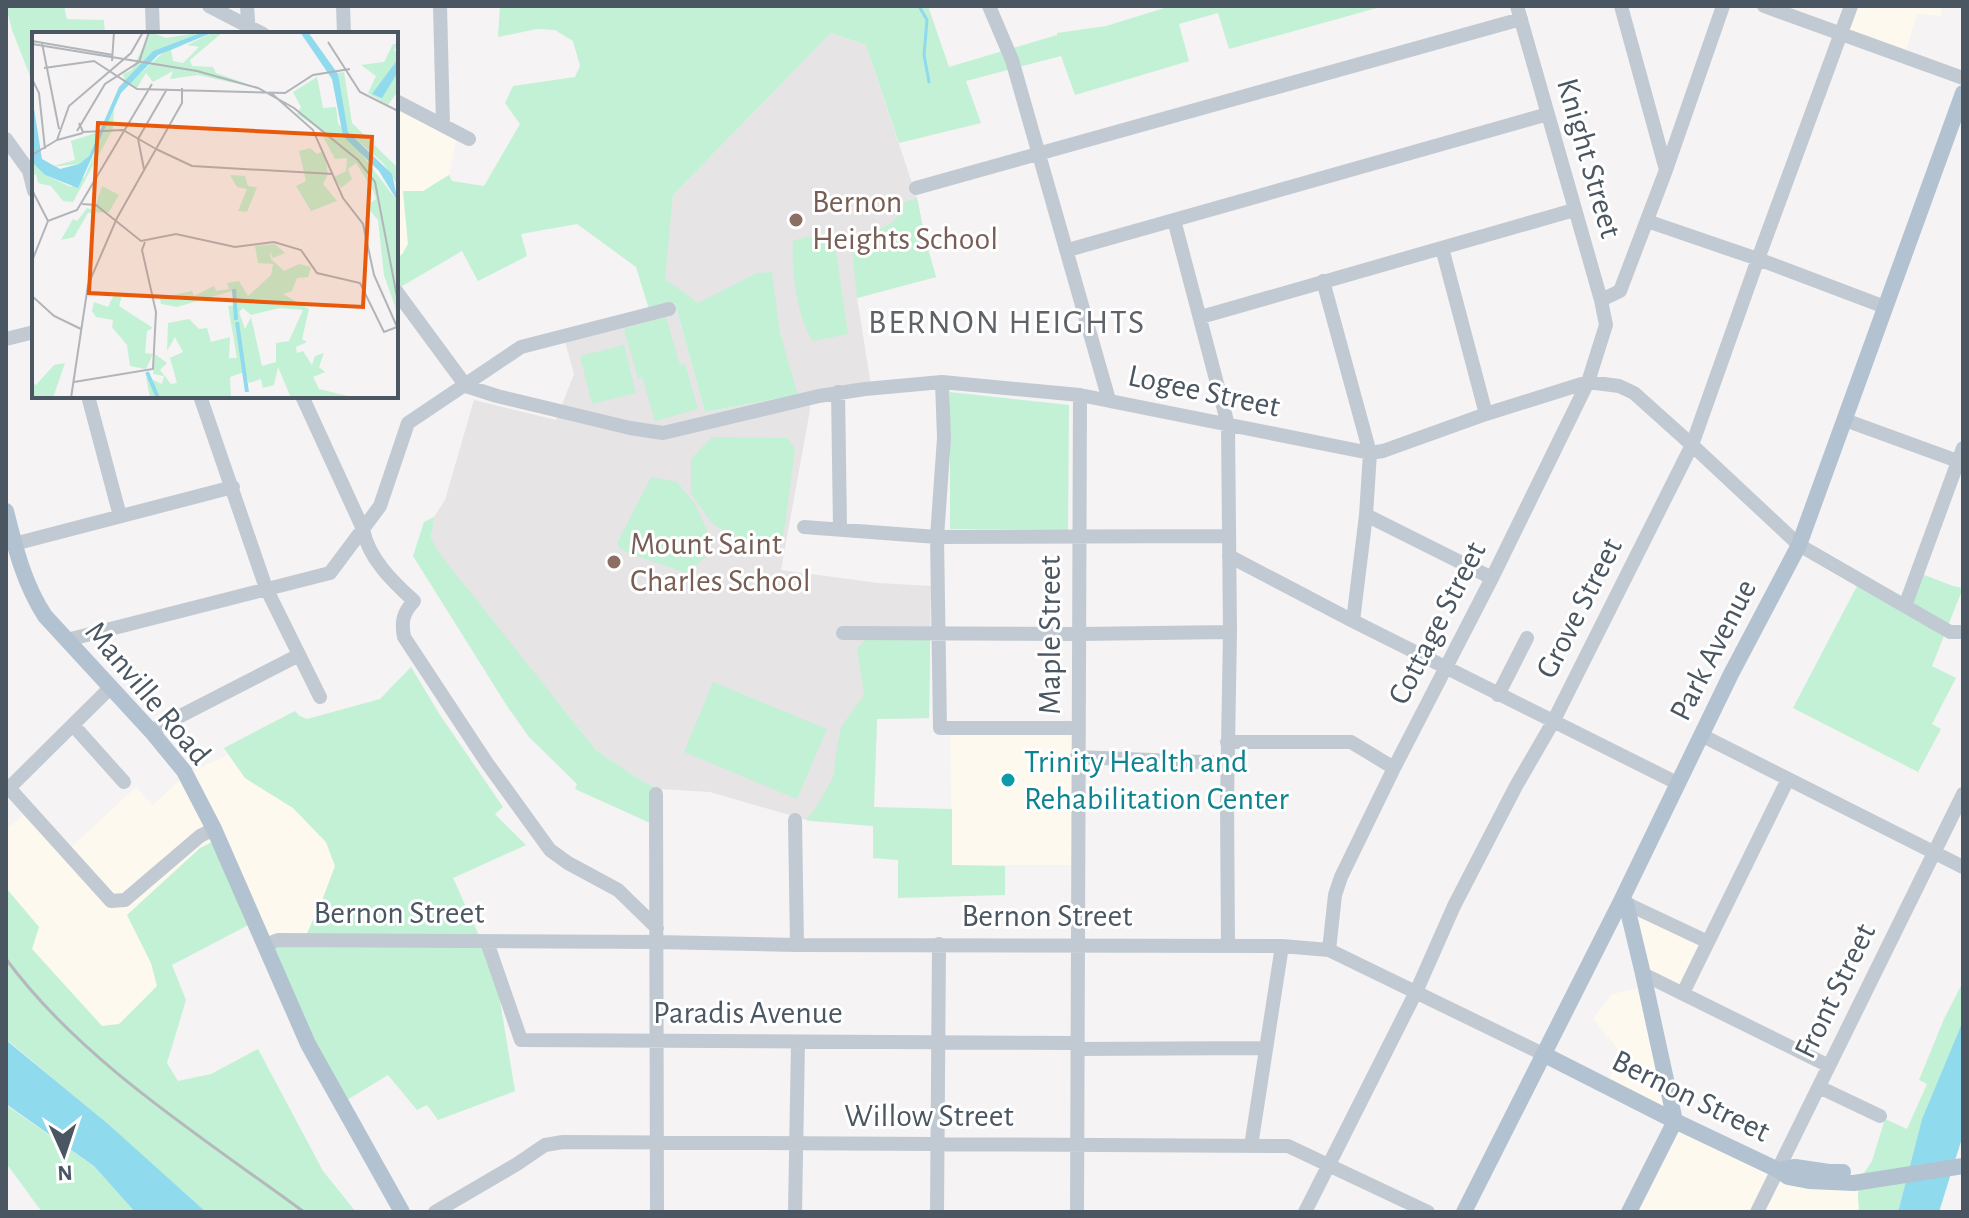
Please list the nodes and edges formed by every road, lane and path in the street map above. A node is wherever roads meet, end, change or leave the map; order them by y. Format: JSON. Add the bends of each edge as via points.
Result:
{"nodes":[{"id":1,"x":152,"y":6,"type":"edge"},
{"id":2,"x":209,"y":6,"type":"edge"},
{"id":3,"x":247,"y":6,"type":"edge"},
{"id":4,"x":343,"y":6,"type":"edge"},
{"id":5,"x":440,"y":6,"type":"edge"},
{"id":6,"x":989,"y":6,"type":"edge"},
{"id":7,"x":1621,"y":6,"type":"edge"},
{"id":8,"x":1723,"y":6,"type":"edge"},
{"id":9,"x":1764,"y":6,"type":"edge"},
{"id":10,"x":1851,"y":6,"type":"edge"},
{"id":11,"x":1519,"y":12,"type":"edge"},
{"id":12,"x":249,"y":30,"type":"edge"},
{"id":13,"x":153,"y":32,"type":"edge"},
{"id":14,"x":344,"y":32,"type":"edge"},
{"id":15,"x":1839,"y":34,"type":"junction"},
{"id":16,"x":1963,"y":78,"type":"edge"},
{"id":17,"x":1963,"y":93,"type":"edge"},
{"id":18,"x":398,"y":102,"type":"edge"},
{"id":19,"x":1548,"y":114,"type":"junction"},
{"id":20,"x":443,"y":125,"type":"junction"},
{"id":21,"x":6,"y":139,"type":"edge"},
{"id":22,"x":469,"y":139,"type":"dead end"},
{"id":23,"x":1039,"y":154,"type":"junction"},
{"id":24,"x":1666,"y":170,"type":"junction"},
{"id":25,"x":32,"y":172,"type":"edge"},
{"id":26,"x":916,"y":188,"type":"dead end"},
{"id":27,"x":1574,"y":210,"type":"junction"},
{"id":28,"x":1174,"y":220,"type":"junction"},
{"id":29,"x":1647,"y":221,"type":"junction"},
{"id":30,"x":1442,"y":248,"type":"junction"},
{"id":31,"x":1068,"y":250,"type":"junction"},
{"id":32,"x":1758,"y":259,"type":"junction"},
{"id":33,"x":1323,"y":281,"type":"junction"},
{"id":34,"x":398,"y":294,"type":"edge"},
{"id":35,"x":1601,"y":300,"type":"junction"},
{"id":36,"x":1885,"y":307,"type":"junction"},
{"id":37,"x":669,"y":309,"type":"dead end"},
{"id":38,"x":1201,"y":317,"type":"junction"},
{"id":39,"x":1606,"y":325,"type":"joint"},
{"id":40,"x":32,"y":332,"type":"edge"},
{"id":41,"x":6,"y":339,"type":"edge"},
{"id":42,"x":942,"y":382,"type":"junction"},
{"id":43,"x":1588,"y":382,"type":"junction"},
{"id":44,"x":466,"y":386,"type":"junction"},
{"id":45,"x":838,"y":392,"type":"junction"},
{"id":46,"x":1080,"y":395,"type":"junction"},
{"id":47,"x":89,"y":398,"type":"edge"},
{"id":48,"x":201,"y":398,"type":"edge"},
{"id":49,"x":303,"y":398,"type":"edge"},
{"id":50,"x":1109,"y":400,"type":"junction"},
{"id":51,"x":1486,"y":414,"type":"junction"},
{"id":52,"x":1845,"y":420,"type":"junction"},
{"id":53,"x":1228,"y":425,"type":"junction"},
{"id":54,"x":1692,"y":445,"type":"junction"},
{"id":55,"x":1370,"y":453,"type":"junction"},
{"id":56,"x":1961,"y":458,"type":"edge"},
{"id":57,"x":233,"y":487,"type":"junction"},
{"id":58,"x":6,"y":511,"type":"edge"},
{"id":59,"x":1366,"y":515,"type":"junction"},
{"id":60,"x":120,"y":516,"type":"junction"},
{"id":61,"x":804,"y":527,"type":"dead end"},
{"id":62,"x":840,"y":528,"type":"junction"},
{"id":63,"x":364,"y":536,"type":"junction"},
{"id":64,"x":1228,"y":536,"type":"junction"},
{"id":65,"x":937,"y":537,"type":"junction"},
{"id":66,"x":1078,"y":538,"type":"junction"},
{"id":67,"x":14,"y":544,"type":"junction"},
{"id":68,"x":1799,"y":545,"type":"junction"},
{"id":69,"x":1229,"y":556,"type":"junction"},
{"id":70,"x":1492,"y":578,"type":"junction"},
{"id":71,"x":266,"y":588,"type":"junction"},
{"id":72,"x":1905,"y":606,"type":"junction"},
{"id":73,"x":1353,"y":621,"type":"junction"},
{"id":74,"x":1230,"y":632,"type":"junction"},
{"id":75,"x":1963,"y":632,"type":"edge"},
{"id":76,"x":843,"y":633,"type":"dead end"},
{"id":77,"x":939,"y":634,"type":"junction"},
{"id":78,"x":1079,"y":634,"type":"junction"},
{"id":79,"x":1527,"y":638,"type":"dead end"},
{"id":80,"x":67,"y":640,"type":"junction"},
{"id":81,"x":299,"y":655,"type":"junction"},
{"id":82,"x":1445,"y":668,"type":"junction"},
{"id":83,"x":111,"y":687,"type":"junction"},
{"id":84,"x":1498,"y":695,"type":"junction"},
{"id":85,"x":320,"y":697,"type":"dead end"},
{"id":86,"x":1553,"y":722,"type":"junction"},
{"id":87,"x":73,"y":725,"type":"junction"},
{"id":88,"x":1078,"y":728,"type":"junction"},
{"id":89,"x":151,"y":731,"type":"junction"},
{"id":90,"x":1701,"y":735,"type":"junction"},
{"id":91,"x":1227,"y":742,"type":"junction"},
{"id":92,"x":1077,"y":757,"type":"junction"},
{"id":93,"x":1227,"y":763,"type":"junction"},
{"id":94,"x":1394,"y":768,"type":"junction"},
{"id":95,"x":1788,"y":779,"type":"junction"},
{"id":96,"x":124,"y":782,"type":"dead end"},
{"id":97,"x":1677,"y":783,"type":"junction"},
{"id":98,"x":656,"y":794,"type":"dead end"},
{"id":99,"x":1963,"y":794,"type":"edge"},
{"id":100,"x":795,"y":820,"type":"dead end"},
{"id":101,"x":214,"y":829,"type":"junction"},
{"id":102,"x":1935,"y":853,"type":"junction"},
{"id":103,"x":1963,"y":867,"type":"edge"},
{"id":104,"x":1623,"y":902,"type":"junction"},
{"id":105,"x":657,"y":935,"type":"junction"},
{"id":106,"x":487,"y":942,"type":"junction"},
{"id":107,"x":1708,"y":942,"type":"junction"},
{"id":108,"x":939,"y":944,"type":"junction"},
{"id":109,"x":265,"y":945,"type":"junction"},
{"id":110,"x":797,"y":945,"type":"junction"},
{"id":111,"x":1077,"y":945,"type":"junction"},
{"id":112,"x":1228,"y":945,"type":"junction"},
{"id":113,"x":1282,"y":946,"type":"junction"},
{"id":114,"x":1329,"y":950,"type":"junction"},
{"id":115,"x":1643,"y":974,"type":"junction"},
{"id":116,"x":1416,"y":992,"type":"junction"},
{"id":117,"x":1683,"y":993,"type":"junction"},
{"id":118,"x":656,"y":1041,"type":"junction"},
{"id":119,"x":937,"y":1041,"type":"junction"},
{"id":120,"x":798,"y":1042,"type":"junction"},
{"id":121,"x":1078,"y":1046,"type":"junction"},
{"id":122,"x":1265,"y":1048,"type":"junction"},
{"id":123,"x":1543,"y":1054,"type":"junction"},
{"id":124,"x":1829,"y":1066,"type":"junction"},
{"id":125,"x":1819,"y":1087,"type":"junction"},
{"id":126,"x":1880,"y":1116,"type":"dead end"},
{"id":127,"x":1675,"y":1121,"type":"junction"},
{"id":128,"x":657,"y":1143,"type":"junction"},
{"id":129,"x":796,"y":1143,"type":"junction"},
{"id":130,"x":937,"y":1144,"type":"junction"},
{"id":131,"x":1077,"y":1144,"type":"junction"},
{"id":132,"x":1251,"y":1146,"type":"junction"},
{"id":133,"x":1328,"y":1164,"type":"junction"},
{"id":134,"x":1963,"y":1166,"type":"edge"},
{"id":135,"x":1778,"y":1170,"type":"junction"},
{"id":136,"x":402,"y":1212,"type":"edge"},
{"id":137,"x":435,"y":1212,"type":"edge"},
{"id":138,"x":657,"y":1212,"type":"edge"},
{"id":139,"x":795,"y":1212,"type":"edge"},
{"id":140,"x":937,"y":1212,"type":"edge"},
{"id":141,"x":1077,"y":1212,"type":"edge"},
{"id":142,"x":1305,"y":1212,"type":"edge"},
{"id":143,"x":1428,"y":1212,"type":"edge"},
{"id":144,"x":1464,"y":1212,"type":"edge"},
{"id":145,"x":1629,"y":1212,"type":"edge"},
{"id":146,"x":1757,"y":1212,"type":"edge"}],
"edges":[{"from":1,"to":13,"type":"street"},
{"from":2,"to":12,"type":"street"},
{"from":3,"to":12,"type":"street"},
{"from":4,"to":14,"type":"street"},
{"from":5,"to":20,"type":"street"},
{"from":6,"to":23,"type":"street","via":[[1012,60]]},
{"from":7,"to":24,"type":"street"},
{"from":8,"to":24,"type":"street"},
{"from":9,"to":15,"type":"street"},
{"from":10,"to":15,"type":"street","name":"Grove Street"},
{"from":11,"to":19,"type":"street","name":"Knight Street"},
{"from":11,"to":23,"type":"street"},
{"from":15,"to":16,"type":"street"},
{"from":15,"to":32,"type":"street","name":"Grove Street"},
{"from":17,"to":36,"type":"main road","name":"Park Avenue"},
{"from":18,"to":20,"type":"street"},
{"from":19,"to":27,"type":"street","name":"Knight Street"},
{"from":19,"to":28,"type":"street"},
{"from":20,"to":22,"type":"street"},
{"from":21,"to":25,"type":"street"},
{"from":23,"to":26,"type":"street"},
{"from":23,"to":31,"type":"street"},
{"from":24,"to":29,"type":"street"},
{"from":27,"to":30,"type":"street"},
{"from":27,"to":35,"type":"street","name":"Knight Street"},
{"from":28,"to":31,"type":"street"},
{"from":28,"to":38,"type":"street"},
{"from":29,"to":32,"type":"street"},
{"from":29,"to":35,"type":"street","via":[[1620,291]]},
{"from":30,"to":33,"type":"street"},
{"from":30,"to":51,"type":"street"},
{"from":31,"to":50,"type":"street"},
{"from":32,"to":36,"type":"street"},
{"from":32,"to":54,"type":"street","name":"Grove Street"},
{"from":33,"to":38,"type":"street"},
{"from":33,"to":55,"type":"street"},
{"from":34,"to":44,"type":"street"},
{"from":35,"to":39,"type":"street","name":"Knight Street"},
{"from":36,"to":52,"type":"main road","name":"Park Avenue"},
{"from":37,"to":44,"type":"street","via":[[521,347]]},
{"from":38,"to":53,"type":"street"},
{"from":39,"to":43,"type":"street","name":"Cottage Street"},
{"from":40,"to":41,"type":"street"},
{"from":42,"to":45,"type":"street","name":"Logee Street"},
{"from":42,"to":46,"type":"street","name":"Logee Street"},
{"from":42,"to":65,"type":"street"},
{"from":43,"to":51,"type":"street","name":"Logee Street"},
{"from":43,"to":54,"type":"street","name":"Logee Street","via":[[1634,393]]},
{"from":43,"to":70,"type":"street","name":"Cottage Street"},
{"from":44,"to":45,"type":"street","name":"Logee Street","via":[[663,433]]},
{"from":44,"to":63,"type":"street","via":[[408,423],[380,506]]},
{"from":45,"to":62,"type":"street"},
{"from":46,"to":50,"type":"street","name":"Logee Street"},
{"from":46,"to":66,"type":"street","name":"Maple Street"},
{"from":47,"to":60,"type":"street"},
{"from":48,"to":57,"type":"street"},
{"from":49,"to":63,"type":"street"},
{"from":50,"to":53,"type":"street","name":"Logee Street"},
{"from":51,"to":55,"type":"street","name":"Logee Street"},
{"from":52,"to":56,"type":"street"},
{"from":52,"to":68,"type":"main road","name":"Park Avenue"},
{"from":53,"to":55,"type":"street","name":"Logee Street"},
{"from":53,"to":64,"type":"street"},
{"from":54,"to":68,"type":"street","name":"Logee Street"},
{"from":54,"to":86,"type":"street","name":"Grove Street"},
{"from":55,"to":59,"type":"street"},
{"from":56,"to":72,"type":"street"},
{"from":57,"to":60,"type":"street"},
{"from":57,"to":71,"type":"street"},
{"from":58,"to":67,"type":"main road","name":"Manville Road"},
{"from":59,"to":70,"type":"street"},
{"from":59,"to":73,"type":"street"},
{"from":60,"to":67,"type":"street"},
{"from":61,"to":62,"type":"street"},
{"from":62,"to":65,"type":"street"},
{"from":63,"to":71,"type":"street","via":[[330,573]]},
{"from":63,"to":105,"type":"street","via":[[392,581],[414,601],[404,612],[404,637],[544,844],[618,890]]},
{"from":64,"to":66,"type":"street"},
{"from":64,"to":69,"type":"street"},
{"from":65,"to":66,"type":"street"},
{"from":65,"to":77,"type":"street"},
{"from":66,"to":78,"type":"street","name":"Maple Street"},
{"from":67,"to":80,"type":"main road","name":"Manville Road","via":[[32,595]]},
{"from":68,"to":72,"type":"street","name":"Logee Street"},
{"from":68,"to":90,"type":"main road","name":"Park Avenue"},
{"from":69,"to":73,"type":"street"},
{"from":69,"to":74,"type":"street"},
{"from":70,"to":82,"type":"street","name":"Cottage Street"},
{"from":71,"to":80,"type":"street"},
{"from":71,"to":81,"type":"street"},
{"from":72,"to":75,"type":"street","name":"Logee Street","via":[[1950,632]]},
{"from":73,"to":82,"type":"street"},
{"from":74,"to":78,"type":"street"},
{"from":74,"to":91,"type":"street"},
{"from":76,"to":77,"type":"street"},
{"from":77,"to":78,"type":"street"},
{"from":77,"to":88,"type":"street","via":[[940,728]]},
{"from":78,"to":88,"type":"street","name":"Maple Street"},
{"from":79,"to":84,"type":"street"},
{"from":80,"to":83,"type":"main road","name":"Manville Road"},
{"from":81,"to":85,"type":"street"},
{"from":81,"to":89,"type":"street"},
{"from":82,"to":84,"type":"street"},
{"from":82,"to":94,"type":"street","name":"Cottage Street"},
{"from":83,"to":87,"type":"street"},
{"from":83,"to":89,"type":"main road","name":"Manville Road"},
{"from":84,"to":86,"type":"street"},
{"from":86,"to":97,"type":"street"},
{"from":86,"to":116,"type":"street","name":"Grove Street","via":[[1454,906]]},
{"from":87,"to":96,"type":"street"},
{"from":87,"to":101,"type":"street","via":[[9,788],[111,901],[125,900]]},
{"from":88,"to":92,"type":"street","name":"Maple Street"},
{"from":89,"to":101,"type":"main road","name":"Manville Road","via":[[184,771]]},
{"from":90,"to":95,"type":"street"},
{"from":90,"to":97,"type":"main road","name":"Park Avenue"},
{"from":91,"to":93,"type":"street"},
{"from":91,"to":94,"type":"street","via":[[1351,742]]},
{"from":92,"to":93,"type":"street"},
{"from":92,"to":111,"type":"street","name":"Maple Street"},
{"from":93,"to":112,"type":"street"},
{"from":94,"to":114,"type":"street","name":"Cottage Street","via":[[1341,877]]},
{"from":95,"to":102,"type":"street"},
{"from":95,"to":107,"type":"street"},
{"from":97,"to":104,"type":"main road","name":"Park Avenue"},
{"from":98,"to":105,"type":"street"},
{"from":99,"to":102,"type":"street","name":"Front Street"},
{"from":100,"to":110,"type":"street"},
{"from":101,"to":109,"type":"main road","name":"Manville Road"},
{"from":102,"to":103,"type":"street"},
{"from":102,"to":124,"type":"street","name":"Front Street"},
{"from":104,"to":107,"type":"street"},
{"from":104,"to":115,"type":"main road"},
{"from":104,"to":123,"type":"main road","name":"Park Avenue"},
{"from":105,"to":106,"type":"street","name":"Bernon Street"},
{"from":105,"to":110,"type":"street","name":"Bernon Street"},
{"from":105,"to":118,"type":"street"},
{"from":106,"to":109,"type":"street","name":"Bernon Street","via":[[278,940]]},
{"from":106,"to":118,"type":"street","name":"Paradis Avenue","via":[[521,1040]]},
{"from":107,"to":117,"type":"street"},
{"from":108,"to":110,"type":"street","name":"Bernon Street"},
{"from":108,"to":111,"type":"street","name":"Bernon Street"},
{"from":108,"to":119,"type":"street"},
{"from":109,"to":136,"type":"main road","name":"Manville Road","via":[[308,1044]]},
{"from":111,"to":112,"type":"street","name":"Bernon Street"},
{"from":111,"to":121,"type":"street","name":"Maple Street"},
{"from":112,"to":113,"type":"street","name":"Bernon Street"},
{"from":113,"to":114,"type":"street","name":"Bernon Street"},
{"from":113,"to":122,"type":"street"},
{"from":114,"to":116,"type":"street","name":"Bernon Street"},
{"from":115,"to":117,"type":"street"},
{"from":115,"to":127,"type":"main road"},
{"from":116,"to":123,"type":"street","name":"Bernon Street"},
{"from":116,"to":133,"type":"street","name":"Grove Street"},
{"from":117,"to":124,"type":"street"},
{"from":118,"to":120,"type":"street","name":"Paradis Avenue"},
{"from":118,"to":128,"type":"street"},
{"from":119,"to":120,"type":"street","name":"Paradis Avenue"},
{"from":119,"to":121,"type":"street","name":"Paradis Avenue"},
{"from":119,"to":130,"type":"street"},
{"from":120,"to":129,"type":"street"},
{"from":121,"to":122,"type":"street","name":"Paradis Avenue"},
{"from":121,"to":131,"type":"street","name":"Maple Street"},
{"from":122,"to":132,"type":"street"},
{"from":123,"to":127,"type":"main road","name":"Bernon Street"},
{"from":123,"to":144,"type":"main road","name":"Park Avenue"},
{"from":124,"to":125,"type":"street","name":"Front Street"},
{"from":125,"to":126,"type":"street"},
{"from":125,"to":135,"type":"street","name":"Front Street"},
{"from":127,"to":135,"type":"main road","name":"Bernon Street"},
{"from":127,"to":145,"type":"main road"},
{"from":128,"to":129,"type":"street","name":"Willow Street"},
{"from":128,"to":137,"type":"street","name":"Willow Street","via":[[545,1145]]},
{"from":128,"to":138,"type":"street"},
{"from":129,"to":130,"type":"street","name":"Willow Street"},
{"from":129,"to":139,"type":"street"},
{"from":130,"to":131,"type":"street","name":"Willow Street"},
{"from":130,"to":140,"type":"street"},
{"from":131,"to":132,"type":"street","name":"Willow Street"},
{"from":131,"to":141,"type":"street","name":"Maple Street"},
{"from":132,"to":133,"type":"street","name":"Willow Street","via":[[1288,1146]]},
{"from":133,"to":142,"type":"street","name":"Grove Street"},
{"from":133,"to":143,"type":"street","name":"Willow Street"},
{"from":134,"to":135,"type":"main road","name":"Bernon Street","via":[[1862,1178],[1795,1167]]},
{"from":135,"to":146,"type":"street","name":"Front Street"}]}
